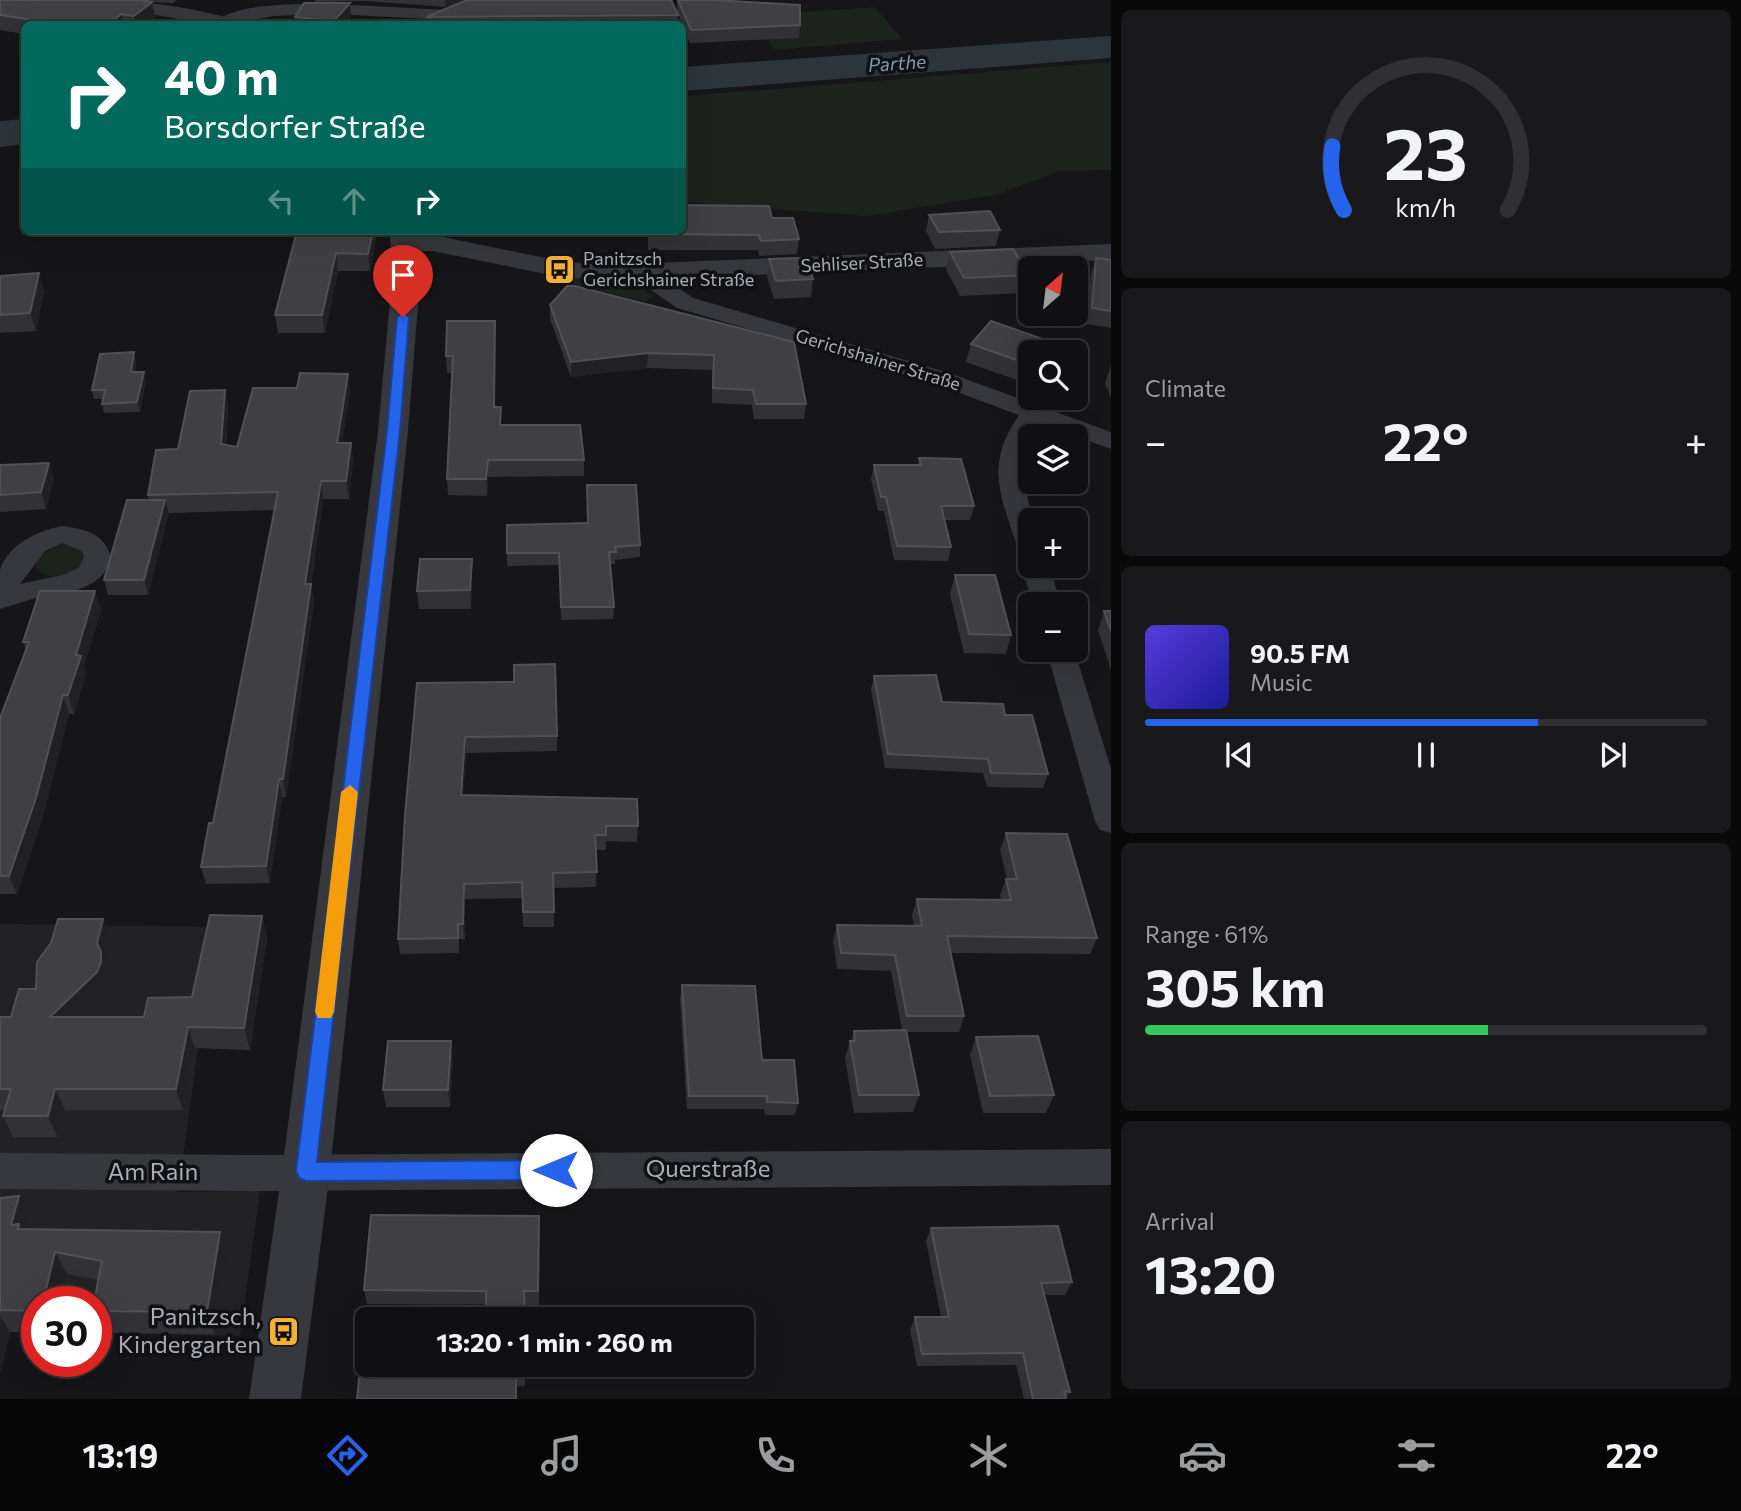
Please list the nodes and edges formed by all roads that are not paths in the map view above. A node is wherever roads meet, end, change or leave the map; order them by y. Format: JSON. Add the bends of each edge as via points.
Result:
{"nodes":[{"id":1,"x":114,"y":1,"type":"edge"},
{"id":2,"x":218,"y":21,"type":"edge"},
{"id":3,"x":231,"y":21,"type":"edge"},
{"id":4,"x":433,"y":21,"type":"edge"},
{"id":5,"x":405,"y":237,"type":"edge"},
{"id":6,"x":1104,"y":255,"type":"edge"},
{"id":7,"x":651,"y":273,"type":"junction"},
{"id":8,"x":1035,"y":411,"type":"junction"},
{"id":9,"x":1111,"y":441,"type":"edge"},
{"id":10,"x":1019,"y":508,"type":"edge"},
{"id":11,"x":1064,"y":662,"type":"edge"},
{"id":12,"x":1111,"y":821,"type":"edge"},
{"id":13,"x":1111,"y":1167,"type":"edge"},
{"id":14,"x":0,"y":1171,"type":"edge"},
{"id":15,"x":306,"y":1171,"type":"junction"},
{"id":16,"x":275,"y":1399,"type":"edge"}],
"edges":[{"from":1,"to":2,"type":"street"},
{"from":3,"to":4,"type":"street","via":[[248,10],[285,4],[455,13]]},
{"from":5,"to":7,"type":"street","name":"Sehliser Straße","via":[[560,269]]},
{"from":5,"to":15,"type":"street","via":[[393,431]]},
{"from":6,"to":7,"type":"street","name":"Sehliser Straße"},
{"from":7,"to":8,"type":"street","name":"Gerichshainer Straße","via":[[659,285],[685,303],[855,351]]},
{"from":8,"to":9,"type":"street","name":"Gerichshainer Straße"},
{"from":8,"to":10,"type":"street","via":[[1018,432],[1009,462]]},
{"from":11,"to":12,"type":"street"},
{"from":13,"to":15,"type":"street","name":"Querstraße"},
{"from":14,"to":15,"type":"street","name":"Am Rain"},
{"from":15,"to":16,"type":"street"}]}
